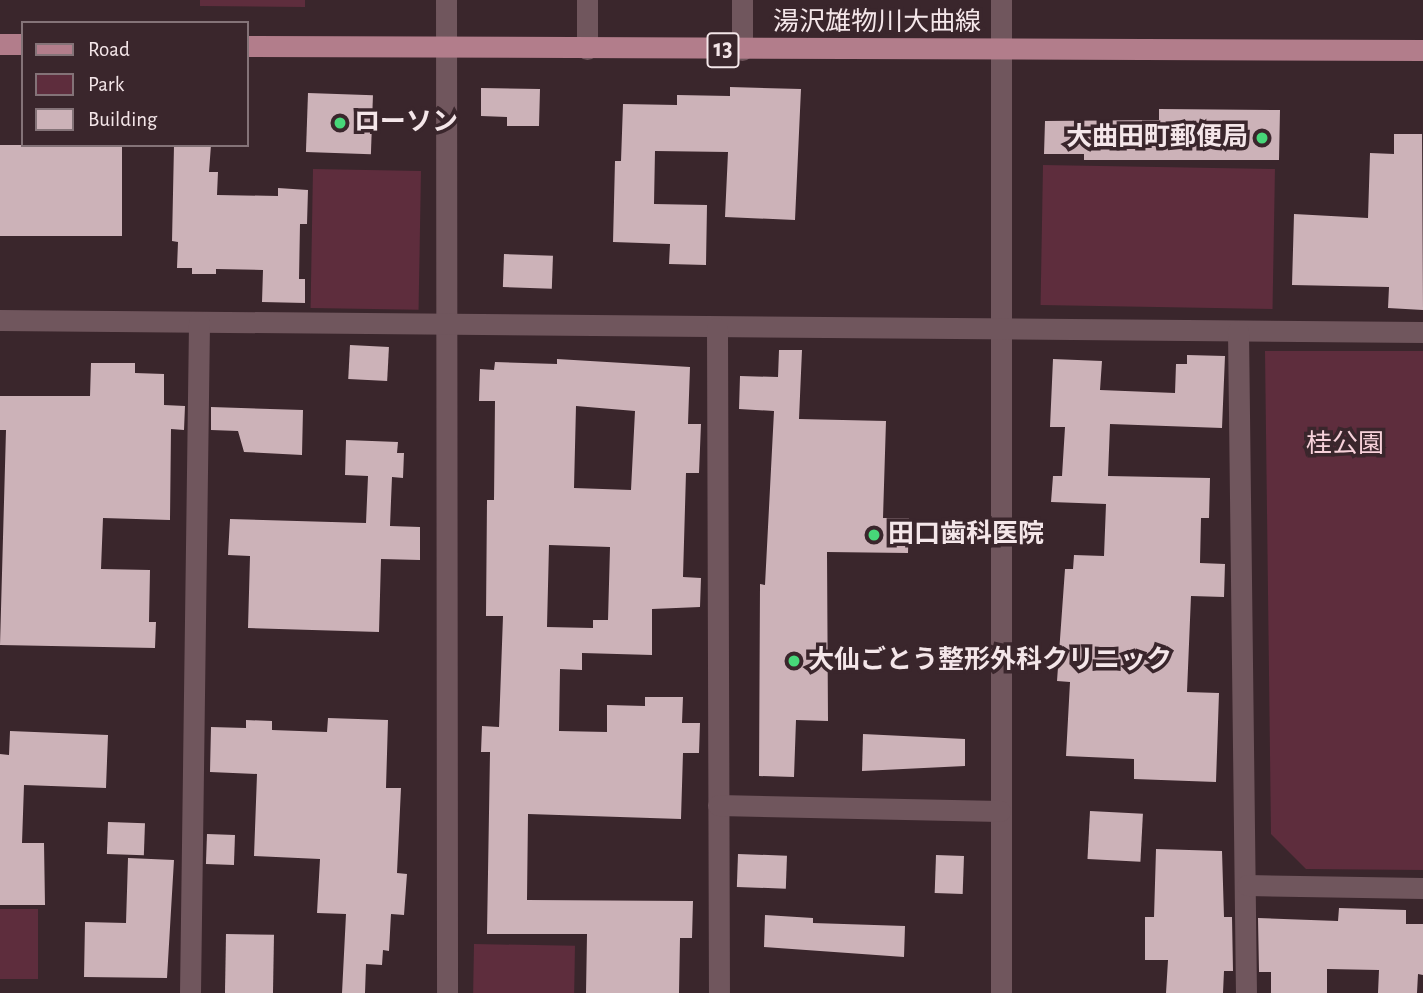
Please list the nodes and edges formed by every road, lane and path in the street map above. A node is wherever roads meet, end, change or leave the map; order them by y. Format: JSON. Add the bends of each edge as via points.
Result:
{"nodes":[{"id":1,"x":446,"y":0,"type":"edge"},
{"id":2,"x":587,"y":0,"type":"edge"},
{"id":3,"x":741,"y":0,"type":"edge"},
{"id":4,"x":1001,"y":0,"type":"edge"},
{"id":5,"x":0,"y":44,"type":"edge"},
{"id":6,"x":21,"y":44,"type":"edge"},
{"id":7,"x":248,"y":46,"type":"edge"},
{"id":8,"x":446,"y":48,"type":"junction"},
{"id":9,"x":587,"y":49,"type":"junction"},
{"id":10,"x":742,"y":50,"type":"junction"},
{"id":11,"x":1423,"y":50,"type":"edge"},
{"id":12,"x":1001,"y":51,"type":"junction"},
{"id":13,"x":0,"y":320,"type":"edge"},
{"id":14,"x":199,"y":322,"type":"junction"},
{"id":15,"x":447,"y":325,"type":"junction"},
{"id":16,"x":717,"y":328,"type":"junction"},
{"id":17,"x":998,"y":330,"type":"junction"},
{"id":18,"x":1238,"y":331,"type":"junction"},
{"id":19,"x":1423,"y":332,"type":"edge"},
{"id":20,"x":718,"y":805,"type":"junction"},
{"id":21,"x":1000,"y":811,"type":"junction"},
{"id":22,"x":1247,"y":886,"type":"junction"},
{"id":23,"x":1423,"y":888,"type":"edge"},
{"id":24,"x":190,"y":993,"type":"edge"},
{"id":25,"x":447,"y":993,"type":"edge"},
{"id":26,"x":719,"y":993,"type":"edge"},
{"id":27,"x":1001,"y":993,"type":"edge"},
{"id":28,"x":1246,"y":993,"type":"edge"}],
"edges":[{"from":1,"to":8,"type":"street"},
{"from":2,"to":9,"type":"street"},
{"from":3,"to":10,"type":"street"},
{"from":4,"to":12,"type":"street"},
{"from":5,"to":6,"type":"main road"},
{"from":7,"to":8,"type":"main road","name":"湯沢雄物川大曲線","number":"13"},
{"from":8,"to":9,"type":"main road","name":"湯沢雄物川大曲線","number":"13"},
{"from":8,"to":15,"type":"street"},
{"from":9,"to":10,"type":"main road","name":"湯沢雄物川大曲線","number":"13"},
{"from":10,"to":12,"type":"main road","name":"湯沢雄物川大曲線","number":"13"},
{"from":11,"to":12,"type":"main road","name":"湯沢雄物川大曲線","number":"13"},
{"from":12,"to":17,"type":"street"},
{"from":13,"to":14,"type":"street"},
{"from":14,"to":15,"type":"street"},
{"from":14,"to":24,"type":"street"},
{"from":15,"to":16,"type":"street"},
{"from":15,"to":25,"type":"street"},
{"from":16,"to":17,"type":"street"},
{"from":16,"to":20,"type":"street"},
{"from":17,"to":18,"type":"street"},
{"from":17,"to":21,"type":"street"},
{"from":18,"to":19,"type":"street"},
{"from":18,"to":22,"type":"street","via":[[1237,493]]},
{"from":20,"to":21,"type":"street"},
{"from":20,"to":26,"type":"street"},
{"from":21,"to":27,"type":"street"},
{"from":22,"to":23,"type":"street"},
{"from":22,"to":28,"type":"street"}]}
